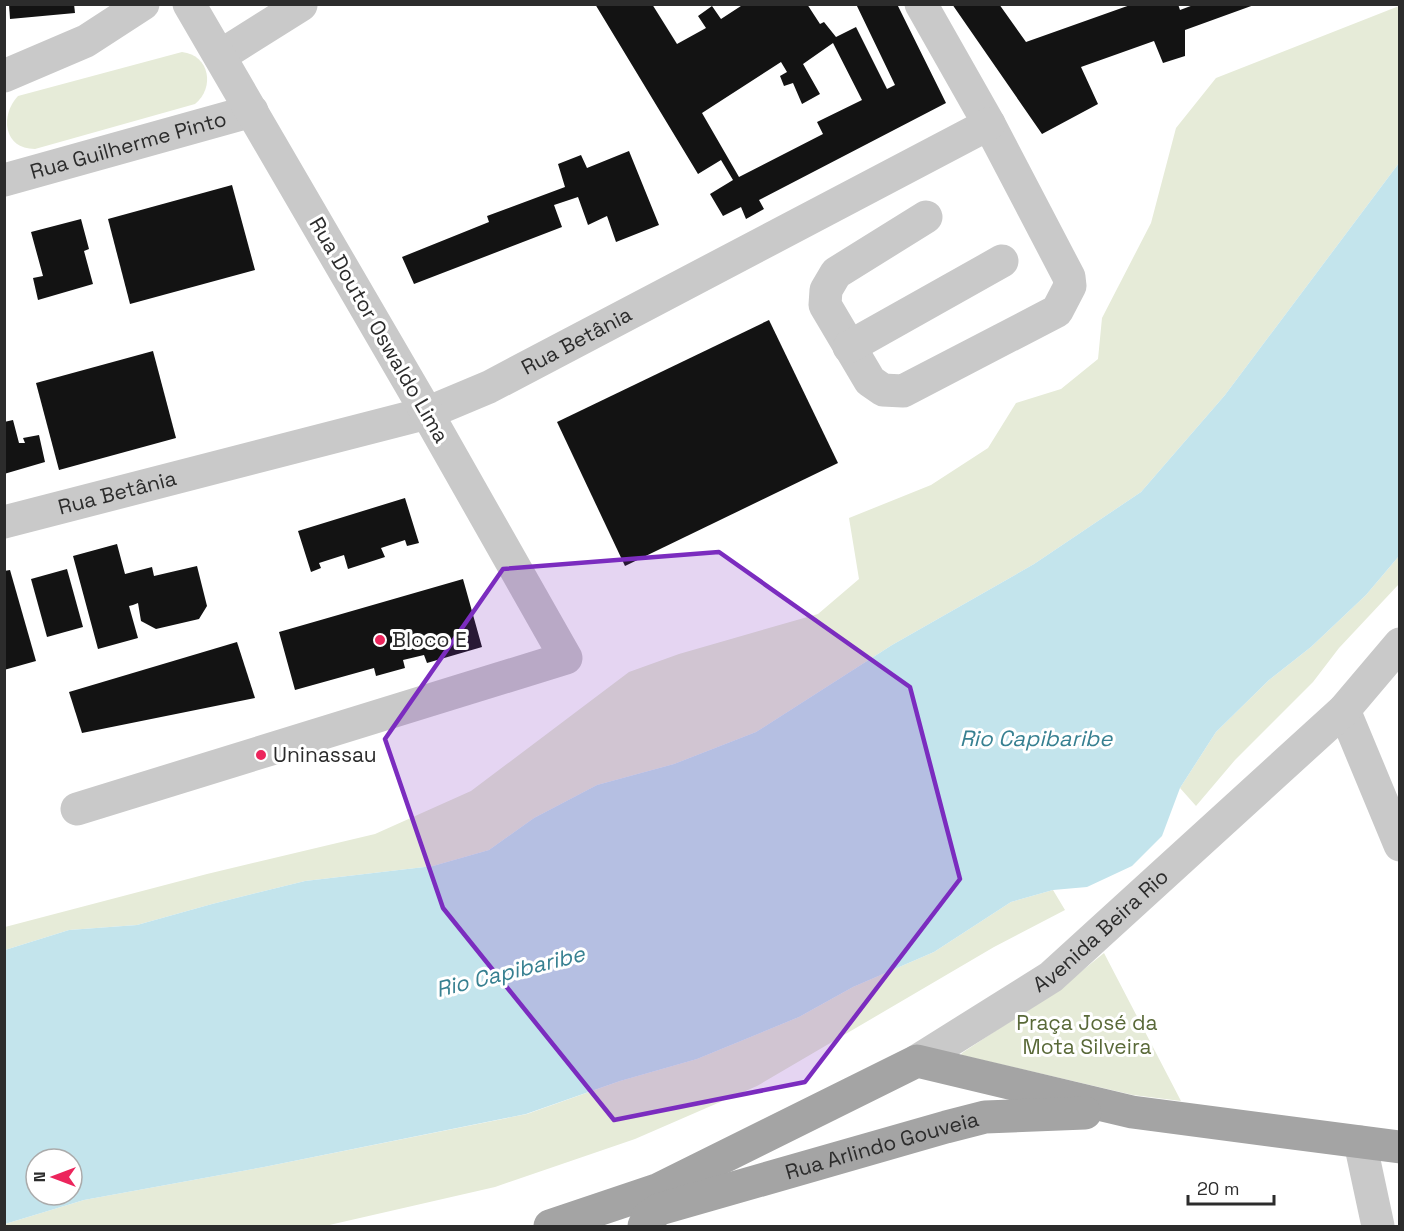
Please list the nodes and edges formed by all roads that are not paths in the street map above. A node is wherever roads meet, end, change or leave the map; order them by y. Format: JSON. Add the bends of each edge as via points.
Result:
{"nodes":[{"id":1,"x":143,"y":4,"type":"edge"},
{"id":2,"x":189,"y":4,"type":"edge"},
{"id":3,"x":921,"y":4,"type":"edge"},
{"id":4,"x":301,"y":5,"type":"edge"},
{"id":5,"x":220,"y":57,"type":"junction"},
{"id":6,"x":4,"y":76,"type":"edge"},
{"id":7,"x":252,"y":111,"type":"junction"},
{"id":8,"x":989,"y":124,"type":"junction"},
{"id":9,"x":4,"y":180,"type":"edge"},
{"id":10,"x":926,"y":217,"type":"dead end"},
{"id":11,"x":1002,"y":261,"type":"dead end"},
{"id":12,"x":849,"y":347,"type":"junction"},
{"id":13,"x":427,"y":413,"type":"junction"},
{"id":14,"x":4,"y":522,"type":"edge"},
{"id":15,"x":1400,"y":644,"type":"edge"},
{"id":16,"x":1344,"y":710,"type":"junction"},
{"id":17,"x":77,"y":809,"type":"dead end"},
{"id":18,"x":1400,"y":845,"type":"edge"},
{"id":19,"x":917,"y":1061,"type":"junction"},
{"id":20,"x":1132,"y":1112,"type":"junction"},
{"id":21,"x":1360,"y":1142,"type":"junction"},
{"id":22,"x":1400,"y":1147,"type":"edge"},
{"id":23,"x":561,"y":1226,"type":"edge"},
{"id":24,"x":644,"y":1227,"type":"edge"},
{"id":25,"x":1378,"y":1227,"type":"edge"}],
"edges":[{"from":1,"to":6,"type":"street","via":[[86,41]]},
{"from":2,"to":5,"type":"street","name":"Rua Doutor Oswaldo Lima"},
{"from":3,"to":8,"type":"street"},
{"from":4,"to":5,"type":"street"},
{"from":5,"to":7,"type":"street","name":"Rua Doutor Oswaldo Lima"},
{"from":7,"to":9,"type":"street","name":"Rua Guilherme Pinto"},
{"from":7,"to":13,"type":"street","name":"Rua Doutor Oswaldo Lima"},
{"from":8,"to":12,"type":"street","via":[[1069,277],[1070,286],[1057,311],[903,391],[883,390],[870,381]]},
{"from":8,"to":13,"type":"street","name":"Rua Betânia","via":[[489,387]]},
{"from":10,"to":12,"type":"street","via":[[836,273],[831,281],[825,305]]},
{"from":11,"to":12,"type":"street"},
{"from":13,"to":14,"type":"street","name":"Rua Betânia"},
{"from":13,"to":17,"type":"street","name":"Rua Doutor Oswaldo Lima","via":[[566,658]]},
{"from":15,"to":16,"type":"street","name":"Avenida Beira Rio"},
{"from":16,"to":18,"type":"street"},
{"from":16,"to":19,"type":"street","name":"Avenida Beira Rio","via":[[1052,977]]},
{"from":19,"to":20,"type":"main road","name":"Rua Arlindo Gouveia"},
{"from":19,"to":23,"type":"main road","name":"Avenida Beira Rio","via":[[657,1190]]},
{"from":20,"to":21,"type":"main road","name":"Rua Arlindo Gouveia"},
{"from":20,"to":24,"type":"main road","name":"Rua Arlindo Gouveia","via":[[985,1118],[660,1209],[648,1217]]},
{"from":21,"to":22,"type":"main road","name":"Rua Arlindo Gouveia"},
{"from":21,"to":25,"type":"street"}]}
